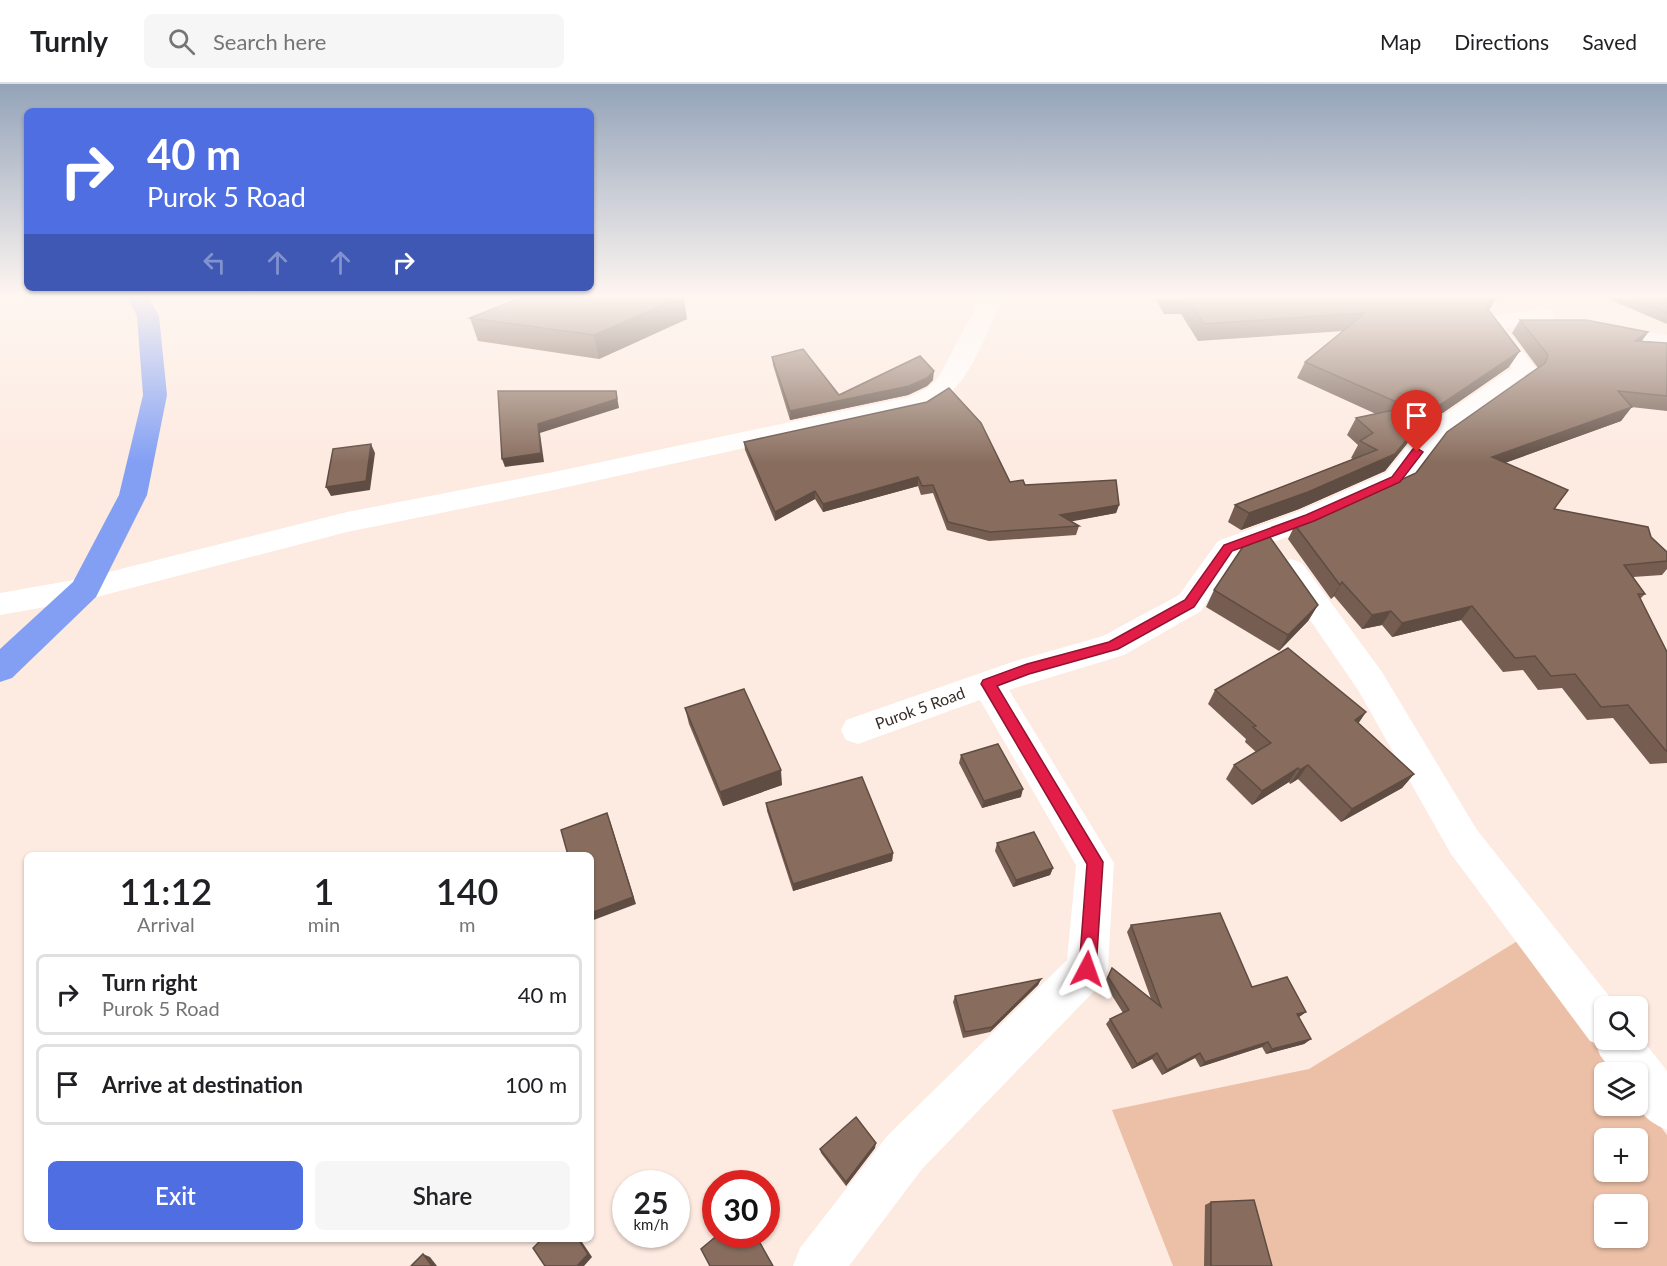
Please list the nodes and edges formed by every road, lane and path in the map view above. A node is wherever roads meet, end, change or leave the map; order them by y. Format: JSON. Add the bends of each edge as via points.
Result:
{"nodes":[{"id":1,"x":151,"y":353,"type":"edge"},
{"id":2,"x":963,"y":353,"type":"edge"},
{"id":3,"x":1513,"y":353,"type":"edge"},
{"id":4,"x":1266,"y":534,"type":"junction"},
{"id":5,"x":84,"y":589,"type":"junction"},
{"id":6,"x":0,"y":604,"type":"edge"},
{"id":7,"x":0,"y":669,"type":"edge"},
{"id":8,"x":988,"y":684,"type":"junction"},
{"id":9,"x":858,"y":730,"type":"dead end"},
{"id":10,"x":1594,"y":1012,"type":"edge"},
{"id":11,"x":1623,"y":1050,"type":"edge"},
{"id":12,"x":1667,"y":1107,"type":"edge"},
{"id":13,"x":818,"y":1266,"type":"edge"}],
"edges":[{"from":1,"to":5,"type":"highway","via":[[155,395],[133,495]]},
{"from":2,"to":5,"type":"street","via":[[941,389],[928,399],[347,522]]},
{"from":3,"to":4,"type":"street","name":"Purok 5 Road","via":[[1525,370],[1428,438],[1396,479]]},
{"from":4,"to":8,"type":"street","name":"Purok 5 Road","via":[[1228,548],[1190,603],[1113,646]]},
{"from":4,"to":10,"type":"street","via":[[1370,681],[1464,842]]},
{"from":5,"to":6,"type":"street"},
{"from":5,"to":7,"type":"highway"},
{"from":8,"to":9,"type":"street","name":"Purok 5 Road"},
{"from":8,"to":13,"type":"street","via":[[1095,862],[1087,969],[905,1152]]},
{"from":11,"to":12,"type":"street"}]}
